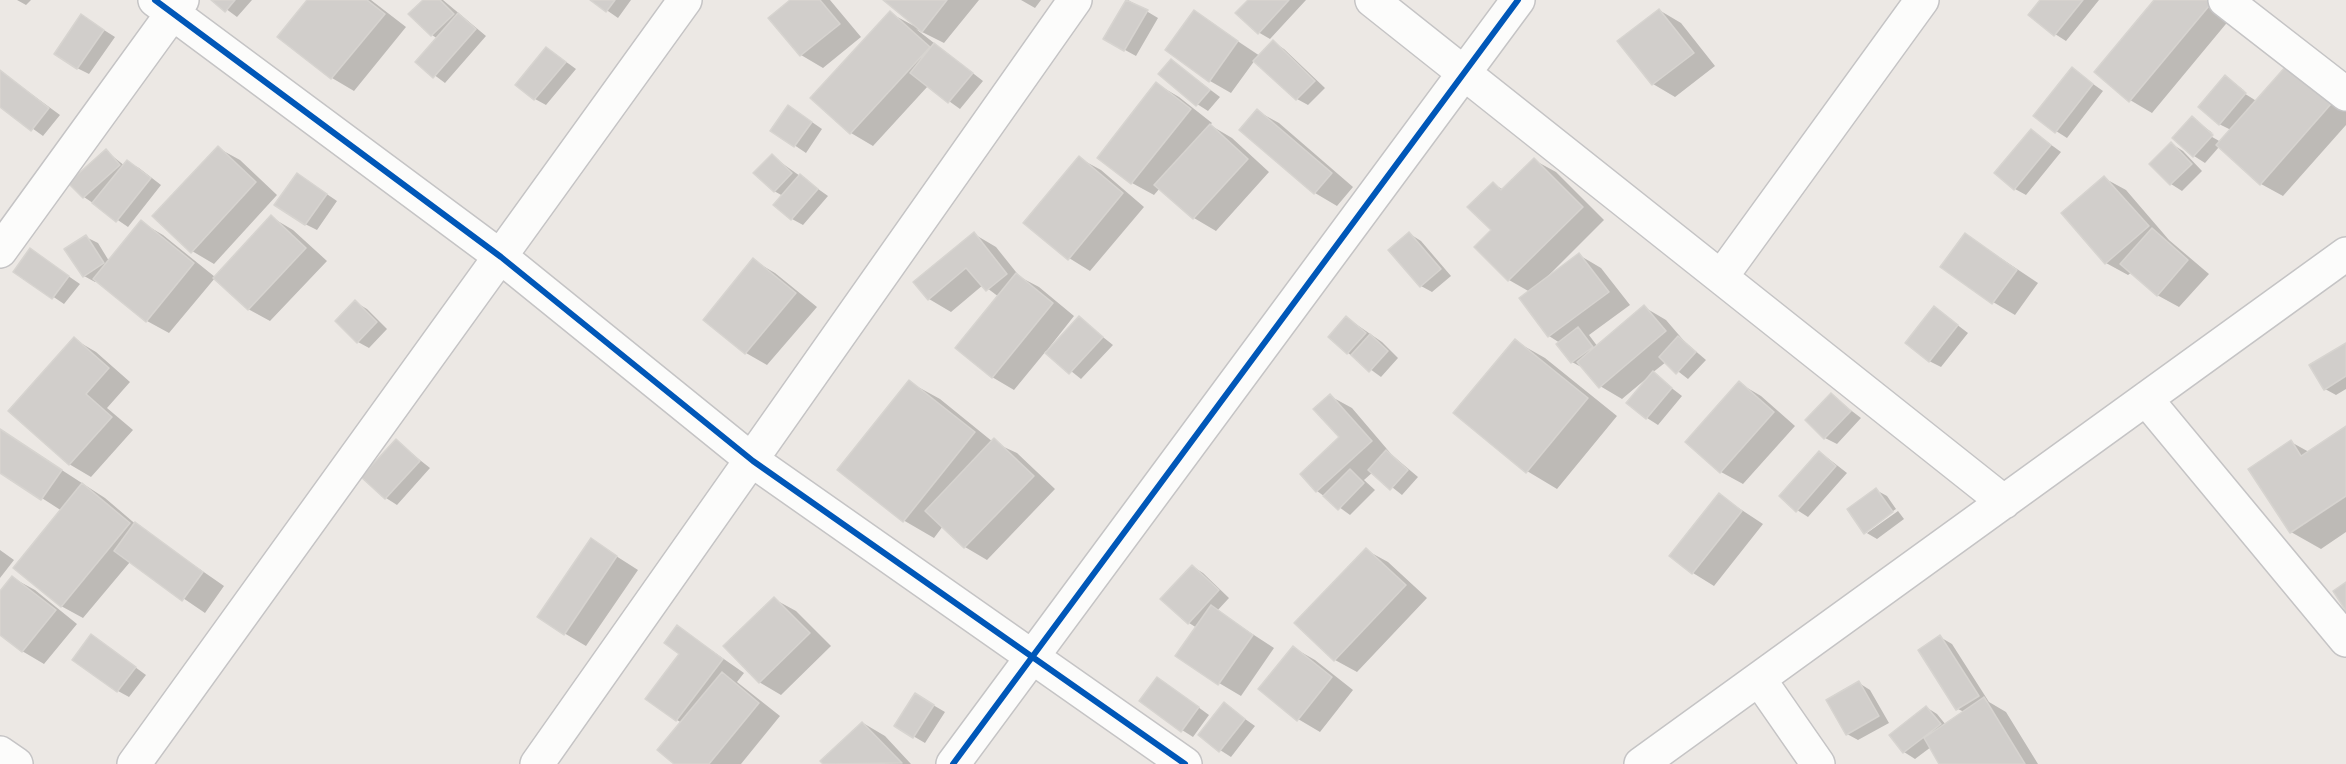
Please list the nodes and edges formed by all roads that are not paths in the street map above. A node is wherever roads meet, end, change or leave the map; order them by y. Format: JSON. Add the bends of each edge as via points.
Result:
{"nodes":[{"id":1,"x":685,"y":0,"type":"edge"},
{"id":2,"x":1075,"y":0,"type":"edge"},
{"id":3,"x":1372,"y":0,"type":"edge"},
{"id":4,"x":1518,"y":0,"type":"edge"},
{"id":5,"x":1922,"y":0,"type":"edge"},
{"id":6,"x":2225,"y":0,"type":"edge"},
{"id":7,"x":170,"y":5,"type":"edge"},
{"id":8,"x":1464,"y":74,"type":"junction"},
{"id":9,"x":2346,"y":94,"type":"edge"},
{"id":10,"x":0,"y":251,"type":"edge"},
{"id":11,"x":2346,"y":254,"type":"edge"},
{"id":12,"x":501,"y":257,"type":"junction"},
{"id":13,"x":1720,"y":277,"type":"junction"},
{"id":14,"x":2146,"y":399,"type":"junction"},
{"id":15,"x":753,"y":461,"type":"junction"},
{"id":16,"x":2004,"y":502,"type":"junction"},
{"id":17,"x":2346,"y":640,"type":"edge"},
{"id":18,"x":1031,"y":658,"type":"junction"},
{"id":19,"x":1759,"y":679,"type":"junction"},
{"id":20,"x":0,"y":753,"type":"edge"},
{"id":21,"x":16,"y":764,"type":"edge"},
{"id":22,"x":134,"y":764,"type":"edge"},
{"id":23,"x":537,"y":764,"type":"edge"},
{"id":24,"x":953,"y":764,"type":"edge"},
{"id":25,"x":1185,"y":764,"type":"edge"},
{"id":26,"x":1641,"y":764,"type":"edge"},
{"id":27,"x":1818,"y":764,"type":"edge"}],
"edges":[{"from":1,"to":12,"type":"street"},
{"from":2,"to":15,"type":"street"},
{"from":3,"to":8,"type":"street"},
{"from":4,"to":8,"type":"street"},
{"from":5,"to":13,"type":"street"},
{"from":6,"to":9,"type":"street"},
{"from":7,"to":10,"type":"street"},
{"from":7,"to":12,"type":"street"},
{"from":8,"to":13,"type":"street"},
{"from":8,"to":18,"type":"street"},
{"from":11,"to":14,"type":"street"},
{"from":12,"to":15,"type":"street"},
{"from":12,"to":22,"type":"street"},
{"from":13,"to":16,"type":"street"},
{"from":14,"to":16,"type":"street"},
{"from":14,"to":17,"type":"street"},
{"from":15,"to":18,"type":"street"},
{"from":15,"to":23,"type":"street"},
{"from":16,"to":19,"type":"street"},
{"from":18,"to":24,"type":"street"},
{"from":18,"to":25,"type":"street"},
{"from":19,"to":26,"type":"street"},
{"from":19,"to":27,"type":"street"},
{"from":20,"to":21,"type":"street"}]}
